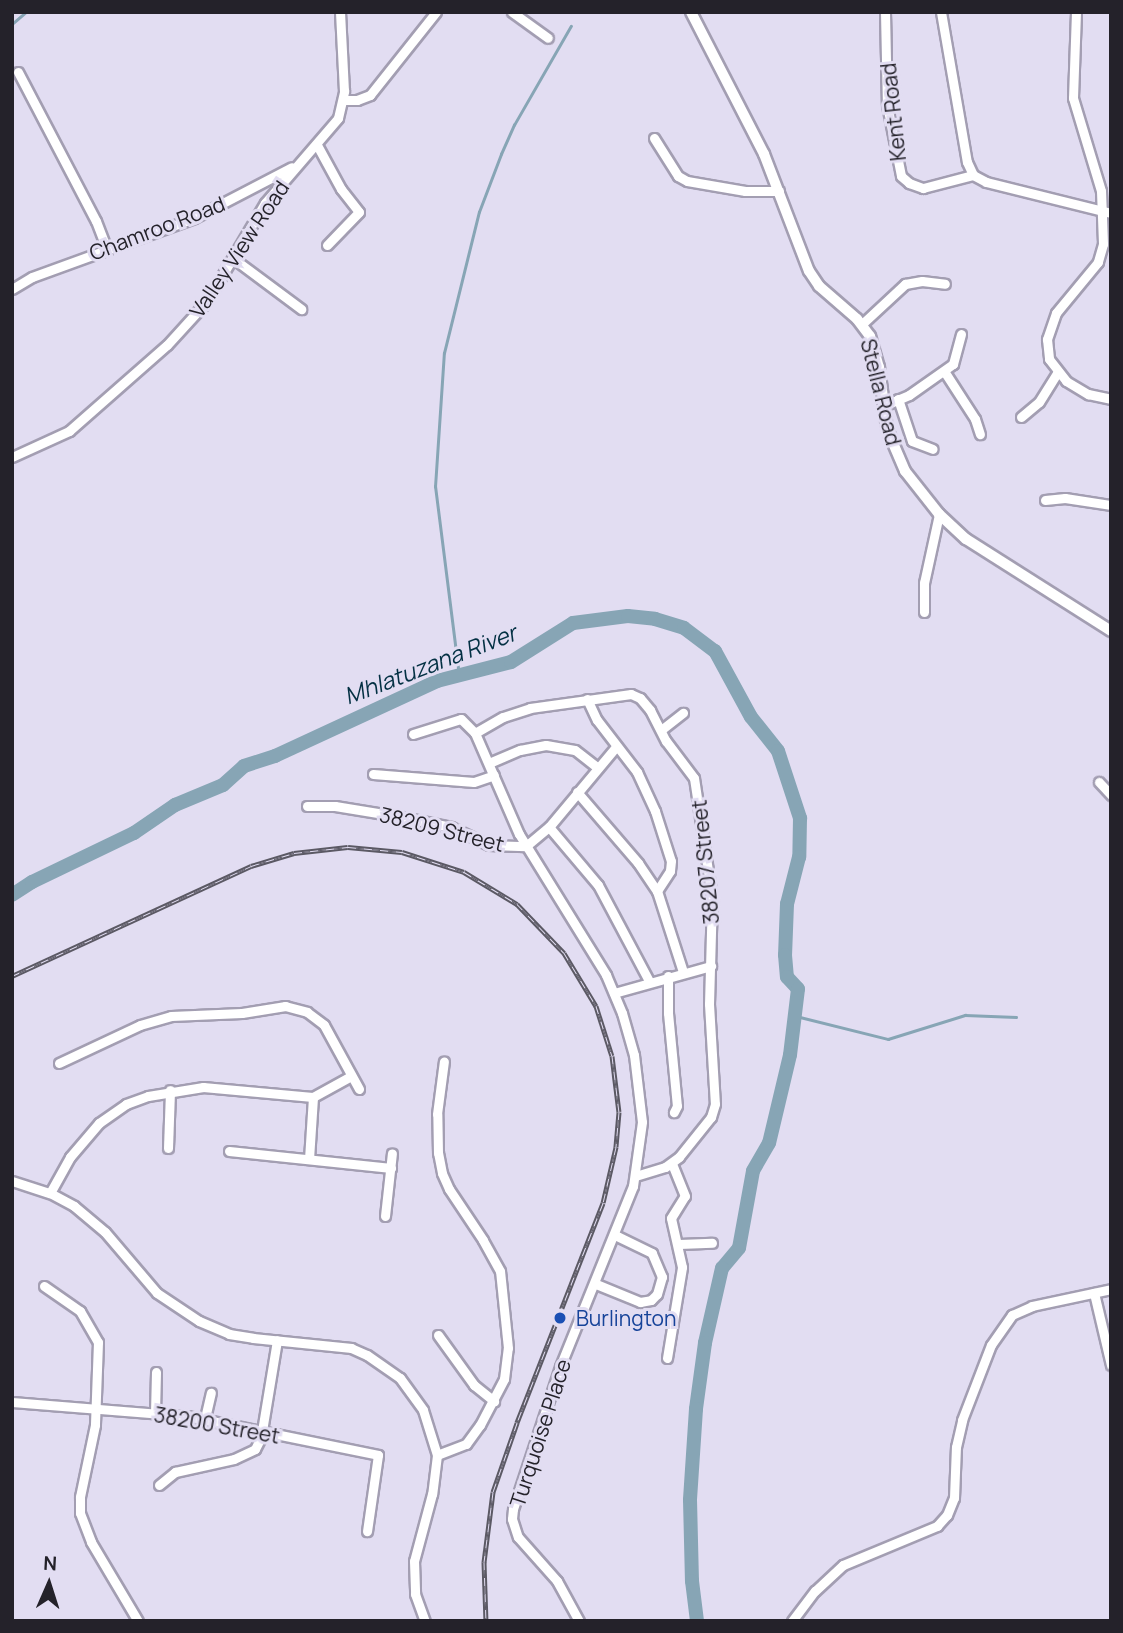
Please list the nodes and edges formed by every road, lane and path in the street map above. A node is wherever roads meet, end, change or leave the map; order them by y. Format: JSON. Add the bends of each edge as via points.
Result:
{"nodes":[{"id":1,"x":340,"y":12,"type":"edge"},
{"id":2,"x":436,"y":12,"type":"edge"},
{"id":3,"x":512,"y":12,"type":"edge"},
{"id":4,"x":884,"y":12,"type":"edge"},
{"id":5,"x":941,"y":12,"type":"edge"},
{"id":6,"x":1076,"y":12,"type":"edge"},
{"id":7,"x":695,"y":15,"type":"edge"},
{"id":8,"x":548,"y":38,"type":"dead end"},
{"id":9,"x":18,"y":72,"type":"dead end"},
{"id":10,"x":343,"y":100,"type":"junction"},
{"id":11,"x":654,"y":138,"type":"dead end"},
{"id":12,"x":317,"y":145,"type":"junction"},
{"id":13,"x":299,"y":162,"type":"junction"},
{"id":14,"x":972,"y":175,"type":"junction"},
{"id":15,"x":779,"y":191,"type":"junction"},
{"id":16,"x":1107,"y":213,"type":"edge"},
{"id":17,"x":327,"y":245,"type":"dead end"},
{"id":18,"x":107,"y":249,"type":"junction"},
{"id":19,"x":234,"y":259,"type":"junction"},
{"id":20,"x":944,"y":284,"type":"dead end"},
{"id":21,"x":12,"y":289,"type":"edge"},
{"id":22,"x":301,"y":309,"type":"dead end"},
{"id":23,"x":862,"y":324,"type":"junction"},
{"id":24,"x":961,"y":334,"type":"dead end"},
{"id":25,"x":944,"y":371,"type":"junction"},
{"id":26,"x":1058,"y":372,"type":"junction"},
{"id":27,"x":898,"y":399,"type":"junction"},
{"id":28,"x":1111,"y":399,"type":"edge"},
{"id":29,"x":883,"y":406,"type":"junction"},
{"id":30,"x":1021,"y":417,"type":"dead end"},
{"id":31,"x":980,"y":434,"type":"dead end"},
{"id":32,"x":933,"y":449,"type":"dead end"},
{"id":33,"x":12,"y":457,"type":"edge"},
{"id":34,"x":1045,"y":500,"type":"dead end"},
{"id":35,"x":1111,"y":505,"type":"edge"},
{"id":36,"x":939,"y":514,"type":"junction"},
{"id":37,"x":924,"y":612,"type":"dead end"},
{"id":38,"x":1111,"y":631,"type":"edge"},
{"id":39,"x":587,"y":699,"type":"junction"},
{"id":40,"x":683,"y":713,"type":"dead end"},
{"id":41,"x":661,"y":730,"type":"junction"},
{"id":42,"x":475,"y":733,"type":"junction"},
{"id":43,"x":413,"y":734,"type":"dead end"},
{"id":44,"x":616,"y":747,"type":"junction"},
{"id":45,"x":489,"y":763,"type":"junction"},
{"id":46,"x":598,"y":768,"type":"junction"},
{"id":47,"x":373,"y":774,"type":"dead end"},
{"id":48,"x":494,"y":775,"type":"junction"},
{"id":49,"x":1098,"y":782,"type":"dead end"},
{"id":50,"x":577,"y":792,"type":"junction"},
{"id":51,"x":1111,"y":795,"type":"edge"},
{"id":52,"x":307,"y":806,"type":"dead end"},
{"id":53,"x":549,"y":827,"type":"junction"},
{"id":54,"x":526,"y":846,"type":"junction"},
{"id":55,"x":657,"y":891,"type":"junction"},
{"id":56,"x":711,"y":966,"type":"junction"},
{"id":57,"x":683,"y":972,"type":"junction"},
{"id":58,"x":668,"y":976,"type":"junction"},
{"id":59,"x":649,"y":981,"type":"junction"},
{"id":60,"x":614,"y":993,"type":"junction"},
{"id":61,"x":444,"y":1061,"type":"dead end"},
{"id":62,"x":59,"y":1063,"type":"dead end"},
{"id":63,"x":351,"y":1076,"type":"junction"},
{"id":64,"x":359,"y":1089,"type":"dead end"},
{"id":65,"x":170,"y":1090,"type":"junction"},
{"id":66,"x":313,"y":1097,"type":"junction"},
{"id":67,"x":674,"y":1112,"type":"dead end"},
{"id":68,"x":168,"y":1148,"type":"dead end"},
{"id":69,"x":229,"y":1151,"type":"dead end"},
{"id":70,"x":392,"y":1153,"type":"dead end"},
{"id":71,"x":309,"y":1159,"type":"junction"},
{"id":72,"x":672,"y":1163,"type":"junction"},
{"id":73,"x":391,"y":1168,"type":"junction"},
{"id":74,"x":636,"y":1176,"type":"junction"},
{"id":75,"x":12,"y":1181,"type":"edge"},
{"id":76,"x":50,"y":1193,"type":"junction"},
{"id":77,"x":385,"y":1216,"type":"dead end"},
{"id":78,"x":615,"y":1235,"type":"junction"},
{"id":79,"x":712,"y":1243,"type":"dead end"},
{"id":80,"x":679,"y":1244,"type":"junction"},
{"id":81,"x":596,"y":1284,"type":"junction"},
{"id":82,"x":44,"y":1286,"type":"dead end"},
{"id":83,"x":1111,"y":1289,"type":"edge"},
{"id":84,"x":1094,"y":1293,"type":"junction"},
{"id":85,"x":438,"y":1335,"type":"dead end"},
{"id":86,"x":277,"y":1340,"type":"junction"},
{"id":87,"x":667,"y":1358,"type":"dead end"},
{"id":88,"x":1111,"y":1366,"type":"edge"},
{"id":89,"x":156,"y":1372,"type":"dead end"},
{"id":90,"x":211,"y":1394,"type":"dead end"},
{"id":91,"x":494,"y":1401,"type":"junction"},
{"id":92,"x":12,"y":1402,"type":"edge"},
{"id":93,"x":96,"y":1410,"type":"junction"},
{"id":94,"x":155,"y":1413,"type":"junction"},
{"id":95,"x":205,"y":1419,"type":"junction"},
{"id":96,"x":262,"y":1431,"type":"junction"},
{"id":97,"x":437,"y":1455,"type":"junction"},
{"id":98,"x":159,"y":1485,"type":"dead end"},
{"id":99,"x":367,"y":1531,"type":"dead end"},
{"id":100,"x":138,"y":1621,"type":"edge"},
{"id":101,"x":425,"y":1621,"type":"edge"},
{"id":102,"x":579,"y":1621,"type":"edge"},
{"id":103,"x":792,"y":1621,"type":"edge"}],
"edges":[{"from":1,"to":10,"type":"street","name":"Valley View Road"},
{"from":2,"to":10,"type":"street","via":[[369,95]]},
{"from":3,"to":8,"type":"street"},
{"from":4,"to":14,"type":"street","name":"Kent Road","via":[[887,104],[901,176],[923,188]]},
{"from":5,"to":14,"type":"street"},
{"from":6,"to":16,"type":"street","via":[[1073,98]]},
{"from":7,"to":15,"type":"main road","name":"Stella Road"},
{"from":9,"to":18,"type":"street"},
{"from":10,"to":12,"type":"street","name":"Valley View Road","via":[[338,118]]},
{"from":11,"to":15,"type":"street","via":[[678,176],[687,181],[745,191]]},
{"from":12,"to":13,"type":"street","name":"Valley View Road"},
{"from":12,"to":17,"type":"street","via":[[359,212]]},
{"from":13,"to":18,"type":"street","name":"Chamroo Road","via":[[194,218]]},
{"from":13,"to":19,"type":"street","name":"Valley View Road","via":[[265,203]]},
{"from":14,"to":16,"type":"street"},
{"from":15,"to":23,"type":"main road","name":"Stella Road","via":[[814,279]]},
{"from":16,"to":26,"type":"street","via":[[1098,262],[1049,326],[1049,359]]},
{"from":18,"to":21,"type":"street","name":"Chamroo Road","via":[[32,276]]},
{"from":19,"to":22,"type":"street"},
{"from":19,"to":33,"type":"street","name":"Valley View Road","via":[[188,323],[91,414],[69,431]]},
{"from":20,"to":23,"type":"street","via":[[905,284]]},
{"from":23,"to":29,"type":"main road","name":"Stella Road","via":[[876,353]]},
{"from":24,"to":25,"type":"street","via":[[955,362]]},
{"from":25,"to":27,"type":"street"},
{"from":25,"to":31,"type":"street"},
{"from":26,"to":28,"type":"street","via":[[1080,390]]},
{"from":26,"to":30,"type":"street","via":[[1039,402]]},
{"from":27,"to":29,"type":"street"},
{"from":27,"to":32,"type":"street","via":[[912,440]]},
{"from":29,"to":36,"type":"main road","name":"Stella Road","via":[[897,457]]},
{"from":34,"to":35,"type":"street","via":[[1065,498]]},
{"from":36,"to":37,"type":"street","via":[[923,583]]},
{"from":36,"to":38,"type":"main road","name":"Stella Road","via":[[984,553]]},
{"from":39,"to":41,"type":"street","name":"38207 Street","via":[[636,695]]},
{"from":39,"to":42,"type":"street","name":"38207 Street","via":[[515,712]]},
{"from":39,"to":44,"type":"street"},
{"from":40,"to":41,"type":"street"},
{"from":41,"to":56,"type":"street","name":"38207 Street","via":[[691,770],[698,792],[712,897]]},
{"from":42,"to":43,"type":"street","via":[[461,719]]},
{"from":42,"to":45,"type":"street","name":"Turquoise Place"},
{"from":44,"to":46,"type":"street","name":"38209 Street"},
{"from":44,"to":55,"type":"street","via":[[648,791],[669,849],[670,871]]},
{"from":45,"to":46,"type":"street","via":[[545,745],[575,750]]},
{"from":45,"to":48,"type":"street","name":"Turquoise Place"},
{"from":46,"to":50,"type":"street","name":"38209 Street"},
{"from":47,"to":48,"type":"street","via":[[474,782]]},
{"from":48,"to":54,"type":"street","name":"Turquoise Place"},
{"from":49,"to":51,"type":"street"},
{"from":50,"to":53,"type":"street","name":"38209 Street"},
{"from":50,"to":55,"type":"street"},
{"from":52,"to":54,"type":"street","name":"38209 Street","via":[[402,817],[451,827],[497,847]]},
{"from":53,"to":54,"type":"street","name":"38209 Street"},
{"from":53,"to":59,"type":"street","via":[[598,885]]},
{"from":54,"to":60,"type":"street","name":"Turquoise Place","via":[[566,904]]},
{"from":55,"to":57,"type":"street"},
{"from":56,"to":57,"type":"street"},
{"from":56,"to":72,"type":"street","name":"38207 Street","via":[[715,1109]]},
{"from":57,"to":58,"type":"street"},
{"from":58,"to":59,"type":"street"},
{"from":58,"to":67,"type":"street"},
{"from":59,"to":60,"type":"street"},
{"from":60,"to":74,"type":"street","name":"Turquoise Place","via":[[638,1074],[642,1122]]},
{"from":61,"to":91,"type":"street","via":[[436,1135],[442,1173],[502,1278],[507,1367]]},
{"from":62,"to":63,"type":"street","via":[[170,1016],[285,1006],[307,1012],[324,1025]]},
{"from":63,"to":64,"type":"street"},
{"from":63,"to":66,"type":"street"},
{"from":65,"to":66,"type":"street","via":[[217,1087]]},
{"from":65,"to":68,"type":"street"},
{"from":65,"to":76,"type":"street","via":[[126,1104],[99,1123],[69,1157]]},
{"from":66,"to":71,"type":"street"},
{"from":69,"to":71,"type":"street"},
{"from":70,"to":73,"type":"street"},
{"from":71,"to":73,"type":"street"},
{"from":72,"to":74,"type":"street"},
{"from":72,"to":80,"type":"street","via":[[685,1196],[671,1218]]},
{"from":73,"to":77,"type":"street"},
{"from":74,"to":78,"type":"street","name":"Turquoise Place"},
{"from":75,"to":76,"type":"street"},
{"from":76,"to":86,"type":"street","via":[[98,1226],[174,1307],[229,1334]]},
{"from":78,"to":81,"type":"street","name":"Turquoise Place"},
{"from":78,"to":81,"type":"street","via":[[652,1252],[662,1278],[657,1294],[640,1302]]},
{"from":79,"to":80,"type":"street"},
{"from":80,"to":87,"type":"street","via":[[682,1267]]},
{"from":81,"to":102,"type":"street","name":"Turquoise Place","via":[[555,1380],[512,1519],[519,1537],[557,1581]]},
{"from":82,"to":93,"type":"street","via":[[80,1311],[95,1336],[99,1350]]},
{"from":83,"to":84,"type":"street"},
{"from":84,"to":88,"type":"street"},
{"from":84,"to":103,"type":"street","via":[[1032,1306],[1012,1315],[991,1345],[962,1420],[954,1498],[947,1516],[937,1526],[843,1565]]},
{"from":85,"to":91,"type":"street","via":[[474,1385]]},
{"from":86,"to":96,"type":"street"},
{"from":86,"to":97,"type":"street","via":[[351,1348],[388,1368],[423,1410]]},
{"from":89,"to":94,"type":"street"},
{"from":90,"to":95,"type":"street"},
{"from":91,"to":97,"type":"street","via":[[466,1444]]},
{"from":92,"to":93,"type":"street","name":"38200 Street"},
{"from":93,"to":94,"type":"street","name":"38200 Street"},
{"from":93,"to":100,"type":"street","via":[[80,1513],[91,1542]]},
{"from":94,"to":95,"type":"street","name":"38200 Street"},
{"from":95,"to":96,"type":"street","name":"38200 Street"},
{"from":96,"to":98,"type":"street","via":[[255,1449],[243,1457],[182,1469]]},
{"from":96,"to":99,"type":"street","name":"38200 Street","via":[[379,1455]]},
{"from":97,"to":101,"type":"street","via":[[414,1561],[415,1594]]}]}
